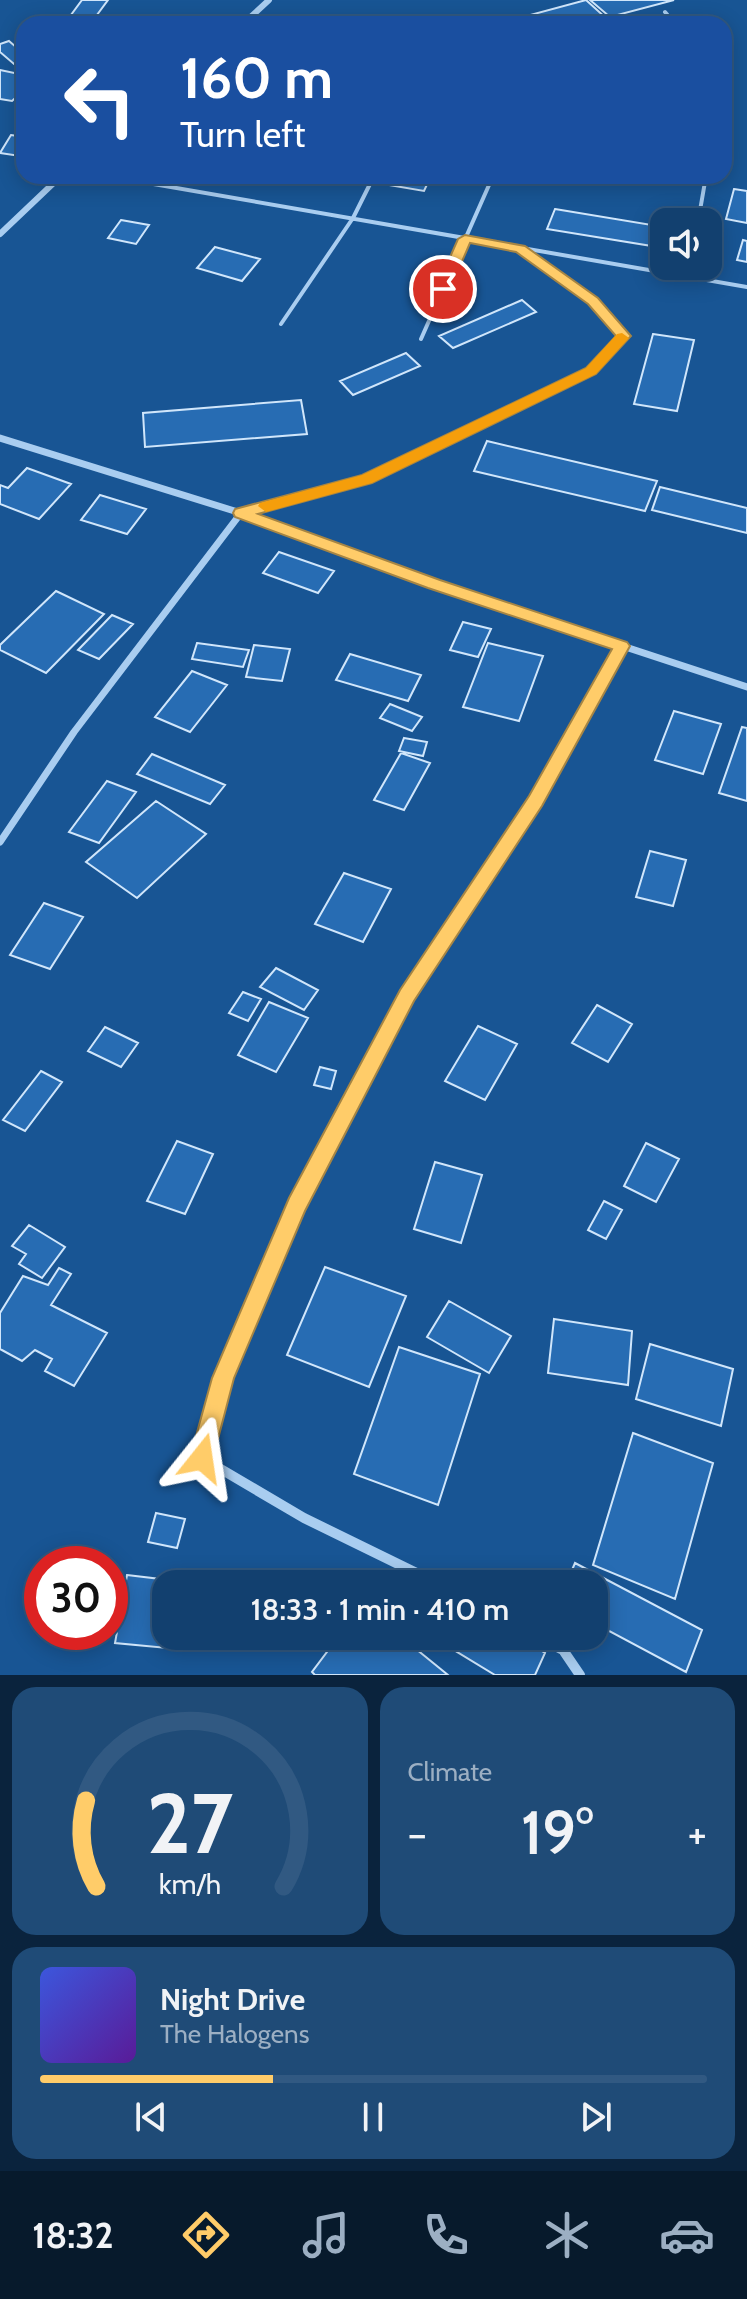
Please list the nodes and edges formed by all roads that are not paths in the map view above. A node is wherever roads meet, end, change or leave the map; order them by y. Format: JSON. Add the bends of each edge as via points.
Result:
{"nodes":[{"id":1,"x":269,"y":0,"type":"edge"},
{"id":2,"x":665,"y":12,"type":"dead end"},
{"id":3,"x":252,"y":16,"type":"edge"},
{"id":4,"x":668,"y":16,"type":"edge"},
{"id":5,"x":53,"y":184,"type":"edge"},
{"id":6,"x":154,"y":184,"type":"edge"},
{"id":7,"x":370,"y":184,"type":"edge"},
{"id":8,"x":489,"y":184,"type":"edge"},
{"id":9,"x":705,"y":184,"type":"edge"},
{"id":10,"x":700,"y":208,"type":"edge"},
{"id":11,"x":353,"y":218,"type":"junction"},
{"id":12,"x":0,"y":234,"type":"edge"},
{"id":13,"x":465,"y":239,"type":"junction"},
{"id":14,"x":520,"y":249,"type":"junction"},
{"id":15,"x":650,"y":271,"type":"edge"},
{"id":16,"x":705,"y":280,"type":"edge"},
{"id":17,"x":747,"y":287,"type":"edge"},
{"id":18,"x":281,"y":324,"type":"dead end"},
{"id":19,"x":421,"y":339,"type":"dead end"},
{"id":20,"x":0,"y":438,"type":"edge"},
{"id":21,"x":241,"y":513,"type":"junction"},
{"id":22,"x":622,"y":646,"type":"junction"},
{"id":23,"x":747,"y":687,"type":"edge"},
{"id":24,"x":0,"y":842,"type":"edge"},
{"id":25,"x":410,"y":1570,"type":"edge"},
{"id":26,"x":563,"y":1650,"type":"edge"},
{"id":27,"x":580,"y":1675,"type":"edge"}],
"edges":[{"from":1,"to":3,"type":"street"},
{"from":2,"to":4,"type":"lane"},
{"from":5,"to":12,"type":"street"},
{"from":6,"to":11,"type":"lane"},
{"from":7,"to":11,"type":"lane"},
{"from":8,"to":13,"type":"lane"},
{"from":9,"to":10,"type":"lane"},
{"from":11,"to":13,"type":"lane"},
{"from":11,"to":18,"type":"lane"},
{"from":13,"to":14,"type":"lane"},
{"from":13,"to":19,"type":"lane"},
{"from":14,"to":15,"type":"lane"},
{"from":14,"to":21,"type":"lane","via":[[593,301],[624,336],[591,371],[367,479]]},
{"from":16,"to":17,"type":"lane"},
{"from":20,"to":21,"type":"street"},
{"from":21,"to":22,"type":"street"},
{"from":21,"to":24,"type":"street","via":[[74,732]]},
{"from":22,"to":23,"type":"street"},
{"from":22,"to":25,"type":"street","via":[[536,801],[407,996],[297,1205],[223,1378],[202,1458],[304,1518]]},
{"from":26,"to":27,"type":"street"}]}
